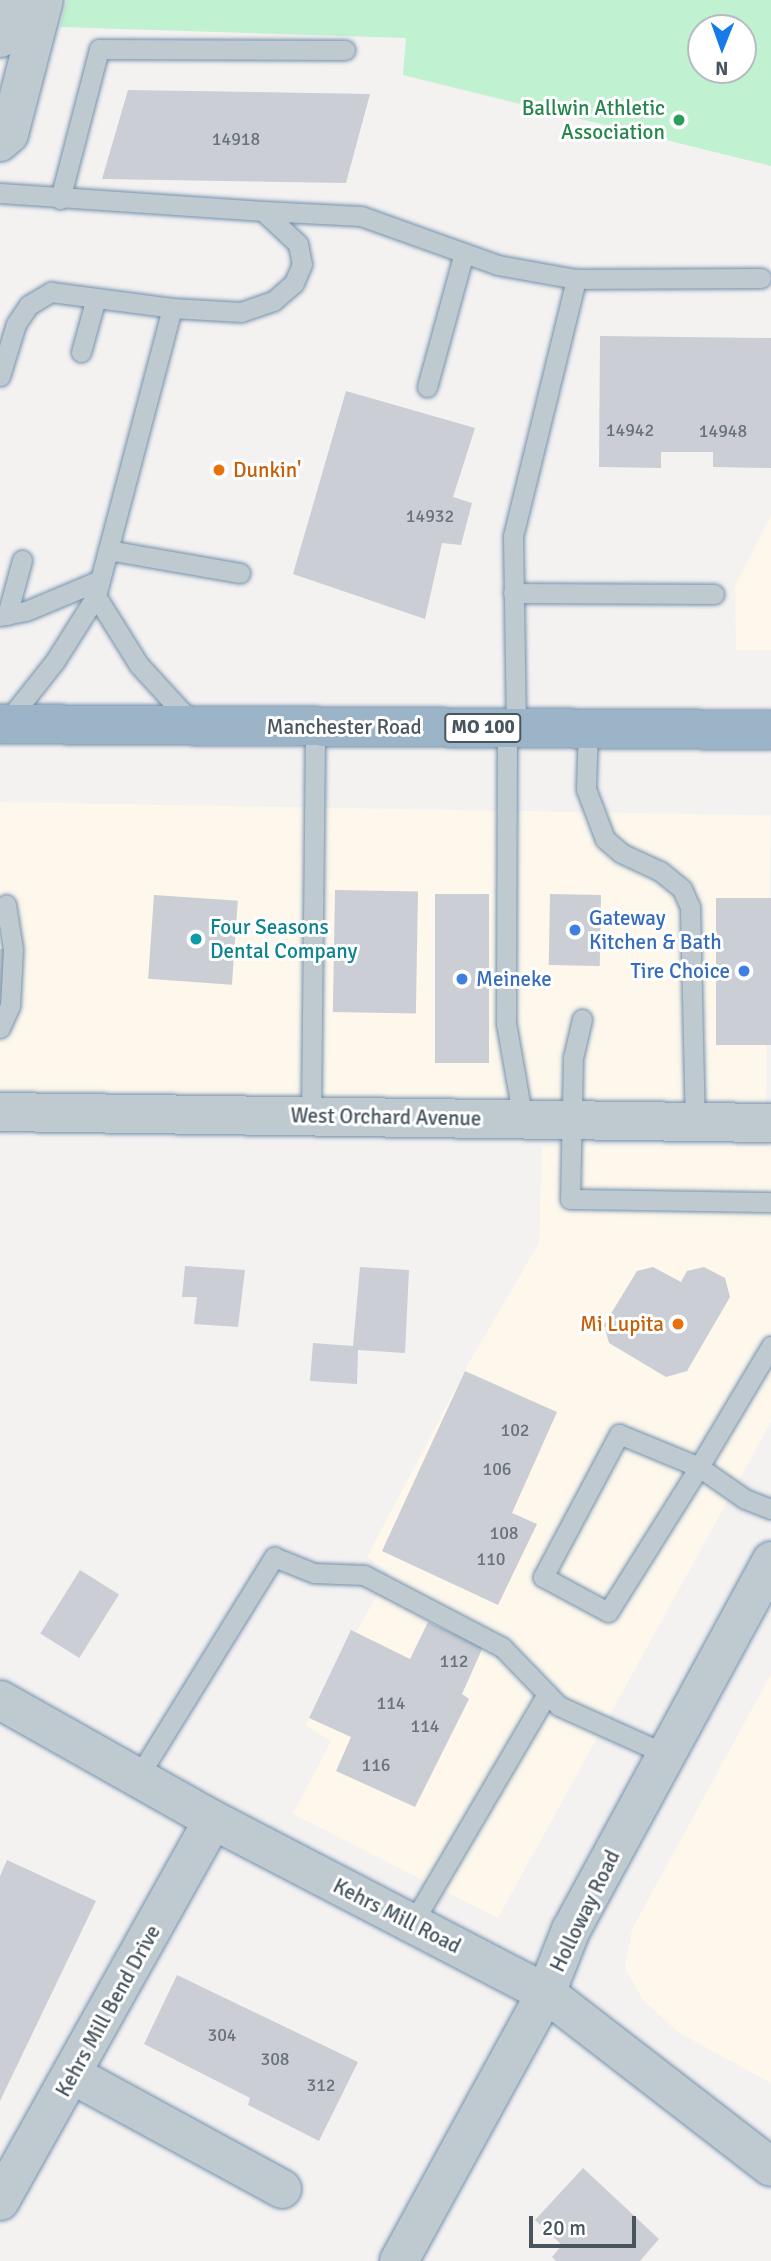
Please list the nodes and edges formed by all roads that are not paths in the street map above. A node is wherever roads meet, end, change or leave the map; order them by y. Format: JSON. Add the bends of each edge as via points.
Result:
{"nodes":[{"id":1,"x":10,"y":0,"type":"edge"},
{"id":2,"x":44,"y":0,"type":"edge"},
{"id":3,"x":0,"y":38,"type":"edge"},
{"id":4,"x":345,"y":50,"type":"dead end"},
{"id":5,"x":0,"y":142,"type":"edge"},
{"id":6,"x":0,"y":193,"type":"edge"},
{"id":7,"x":60,"y":199,"type":"junction"},
{"id":8,"x":263,"y":211,"type":"junction"},
{"id":9,"x":464,"y":253,"type":"junction"},
{"id":10,"x":761,"y":278,"type":"dead end"},
{"id":11,"x":576,"y":279,"type":"junction"},
{"id":12,"x":96,"y":298,"type":"junction"},
{"id":13,"x":172,"y":308,"type":"junction"},
{"id":14,"x":81,"y":352,"type":"dead end"},
{"id":15,"x":0,"y":376,"type":"edge"},
{"id":16,"x":428,"y":387,"type":"dead end"},
{"id":17,"x":108,"y":550,"type":"junction"},
{"id":18,"x":22,"y":560,"type":"dead end"},
{"id":19,"x":240,"y":573,"type":"dead end"},
{"id":20,"x":98,"y":588,"type":"junction"},
{"id":21,"x":513,"y":593,"type":"junction"},
{"id":22,"x":714,"y":594,"type":"dead end"},
{"id":23,"x":3,"y":616,"type":"edge"},
{"id":24,"x":2,"y":724,"type":"edge"},
{"id":25,"x":195,"y":726,"type":"junction"},
{"id":26,"x":315,"y":726,"type":"junction"},
{"id":27,"x":512,"y":728,"type":"junction"},
{"id":28,"x":587,"y":728,"type":"junction"},
{"id":29,"x":771,"y":730,"type":"edge"},
{"id":30,"x":6,"y":905,"type":"dead end"},
{"id":31,"x":582,"y":1019,"type":"dead end"},
{"id":32,"x":0,"y":1028,"type":"edge"},
{"id":33,"x":0,"y":1112,"type":"edge"},
{"id":34,"x":312,"y":1116,"type":"junction"},
{"id":35,"x":523,"y":1119,"type":"junction"},
{"id":36,"x":573,"y":1120,"type":"junction"},
{"id":37,"x":695,"y":1122,"type":"junction"},
{"id":38,"x":771,"y":1123,"type":"edge"},
{"id":39,"x":771,"y":1202,"type":"edge"},
{"id":40,"x":771,"y":1346,"type":"edge"},
{"id":41,"x":699,"y":1468,"type":"junction"},
{"id":42,"x":771,"y":1509,"type":"edge"},
{"id":43,"x":771,"y":1561,"type":"edge"},
{"id":44,"x":547,"y":1694,"type":"junction"},
{"id":45,"x":0,"y":1700,"type":"edge"},
{"id":46,"x":666,"y":1754,"type":"junction"},
{"id":47,"x":138,"y":1777,"type":"junction"},
{"id":48,"x":213,"y":1820,"type":"junction"},
{"id":49,"x":412,"y":1924,"type":"junction"},
{"id":50,"x":546,"y":1993,"type":"junction"},
{"id":51,"x":73,"y":2075,"type":"junction"},
{"id":52,"x":771,"y":2167,"type":"edge"},
{"id":53,"x":282,"y":2189,"type":"dead end"},
{"id":54,"x":0,"y":2202,"type":"edge"},
{"id":55,"x":399,"y":2261,"type":"edge"}],
"edges":[{"from":1,"to":3,"type":"street"},
{"from":2,"to":5,"type":"street","via":[[9,134]]},
{"from":4,"to":7,"type":"lane","via":[[99,50]]},
{"from":6,"to":7,"type":"lane"},
{"from":7,"to":8,"type":"lane"},
{"from":8,"to":9,"type":"lane","via":[[361,216]]},
{"from":8,"to":13,"type":"lane","via":[[298,244],[302,264],[294,284],[273,301],[241,312]]},
{"from":9,"to":11,"type":"lane","via":[[498,265]]},
{"from":9,"to":16,"type":"lane"},
{"from":10,"to":11,"type":"lane"},
{"from":11,"to":21,"type":"lane","via":[[513,536]]},
{"from":12,"to":13,"type":"lane"},
{"from":12,"to":14,"type":"lane"},
{"from":12,"to":15,"type":"lane","via":[[51,292],[29,305],[16,324]]},
{"from":13,"to":17,"type":"lane"},
{"from":17,"to":19,"type":"lane"},
{"from":17,"to":20,"type":"lane"},
{"from":18,"to":23,"type":"lane"},
{"from":20,"to":23,"type":"lane"},
{"from":20,"to":24,"type":"lane","via":[[55,661]]},
{"from":20,"to":25,"type":"lane","via":[[139,665]]},
{"from":21,"to":22,"type":"lane"},
{"from":21,"to":27,"type":"lane"},
{"from":24,"to":25,"type":"highway","name":"Manchester Road","number":"MO 100"},
{"from":25,"to":26,"type":"highway","name":"Manchester Road","number":"MO 100"},
{"from":26,"to":27,"type":"highway","name":"Manchester Road","number":"MO 100"},
{"from":26,"to":34,"type":"lane"},
{"from":27,"to":28,"type":"highway","name":"Manchester Road","number":"MO 100"},
{"from":27,"to":35,"type":"lane","via":[[506,1023]]},
{"from":28,"to":29,"type":"highway","name":"Manchester Road","number":"MO 100"},
{"from":28,"to":37,"type":"lane","via":[[586,789],[605,839],[621,853],[660,871],[682,889],[690,907]]},
{"from":30,"to":32,"type":"lane","via":[[13,949],[10,1006]]},
{"from":31,"to":36,"type":"lane","via":[[573,1057]]},
{"from":33,"to":34,"type":"street","name":"West Orchard Avenue"},
{"from":34,"to":35,"type":"street","name":"West Orchard Avenue"},
{"from":35,"to":36,"type":"street","name":"West Orchard Avenue"},
{"from":36,"to":37,"type":"street","name":"West Orchard Avenue"},
{"from":36,"to":39,"type":"lane","via":[[570,1199]]},
{"from":37,"to":38,"type":"street","name":"West Orchard Avenue"},
{"from":40,"to":41,"type":"lane"},
{"from":41,"to":41,"type":"lane","via":[[608,1612],[543,1577],[619,1434]]},
{"from":41,"to":42,"type":"lane","via":[[745,1499]]},
{"from":43,"to":46,"type":"street","name":"Holloway Road"},
{"from":44,"to":46,"type":"lane","via":[[559,1706]]},
{"from":44,"to":47,"type":"lane","via":[[502,1647],[364,1575],[314,1573],[274,1557]]},
{"from":44,"to":49,"type":"lane"},
{"from":45,"to":47,"type":"street","name":"Kehrs Mill Road"},
{"from":46,"to":50,"type":"street","name":"Holloway Road","via":[[571,1930]]},
{"from":47,"to":48,"type":"street","name":"Kehrs Mill Road"},
{"from":48,"to":49,"type":"street","name":"Kehrs Mill Road"},
{"from":48,"to":51,"type":"street","name":"Kehrs Mill Bend Drive"},
{"from":49,"to":50,"type":"street","name":"Kehrs Mill Road"},
{"from":50,"to":52,"type":"street","name":"Kehrs Mill Road"},
{"from":50,"to":55,"type":"street","name":"Holloway Road"},
{"from":51,"to":53,"type":"street"},
{"from":51,"to":54,"type":"street","name":"Kehrs Mill Bend Drive"}]}
